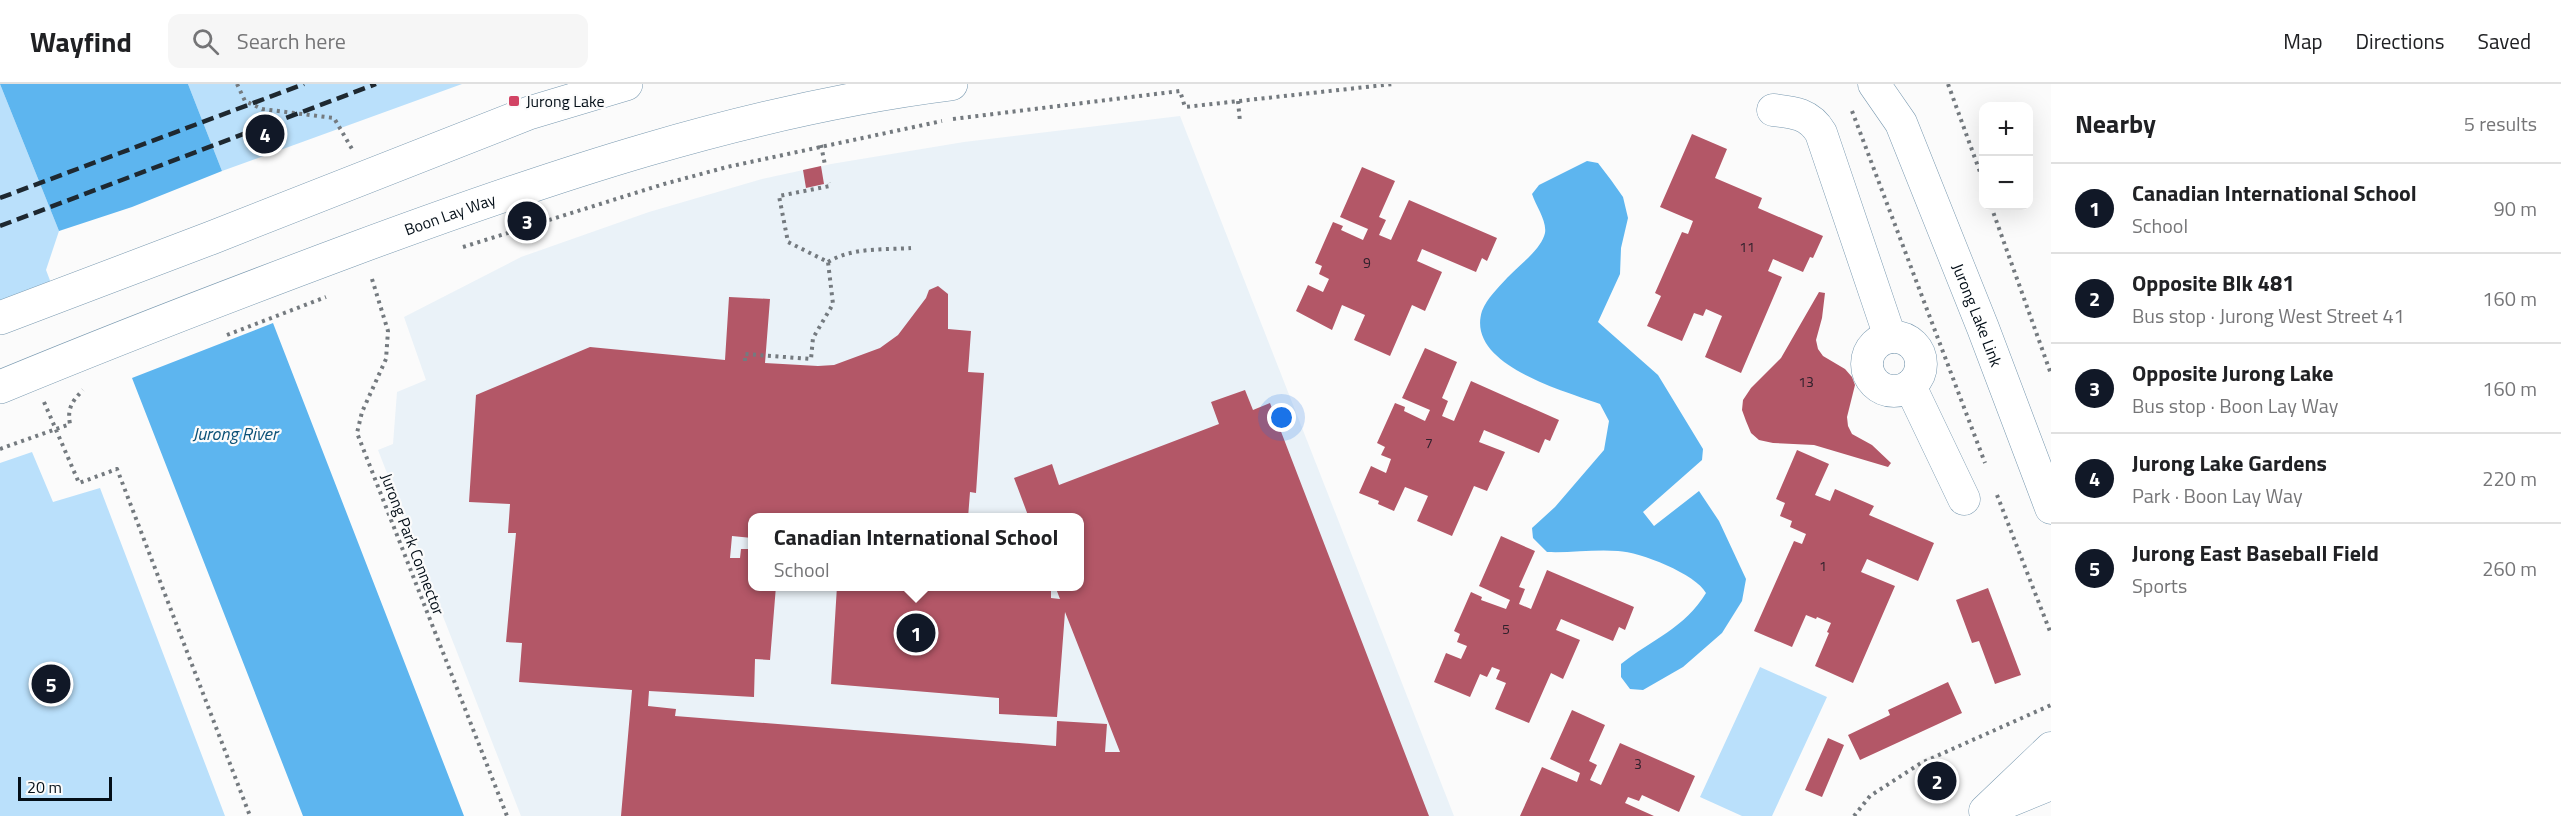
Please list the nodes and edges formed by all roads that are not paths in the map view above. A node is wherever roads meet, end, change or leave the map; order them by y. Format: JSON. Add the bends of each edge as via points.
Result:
{"nodes":[{"id":1,"x":626,"y":84,"type":"edge"},
{"id":2,"x":951,"y":84,"type":"edge"},
{"id":3,"x":1875,"y":84,"type":"edge"},
{"id":4,"x":1898,"y":84,"type":"edge"},
{"id":5,"x":1773,"y":110,"type":"dead end"},
{"id":6,"x":1901,"y":123,"type":"junction"},
{"id":7,"x":0,"y":318,"type":"edge"},
{"id":8,"x":0,"y":387,"type":"edge"},
{"id":9,"x":1964,"y":499,"type":"dead end"},
{"id":10,"x":2051,"y":508,"type":"edge"},
{"id":11,"x":2051,"y":748,"type":"edge"},
{"id":12,"x":2051,"y":784,"type":"edge"},
{"id":13,"x":1980,"y":814,"type":"edge"}],
"edges":[{"from":1,"to":7,"type":"main road","via":[[529,113]]},
{"from":2,"to":8,"type":"main road","name":"Boon Lay Way","via":[[856,98],[698,135],[573,172],[244,290]]},
{"from":3,"to":6,"type":"street","name":"Jurong Lake Link"},
{"from":4,"to":6,"type":"street","name":"Jurong Lake Link"},
{"from":5,"to":9,"type":"street","via":[[1804,116],[1821,133],[1890,337],[1907,341],[1919,354],[1920,371],[1910,386]]},
{"from":6,"to":10,"type":"street","name":"Jurong Lake Link"},
{"from":11,"to":13,"type":"street"},
{"from":12,"to":13,"type":"street"}]}
